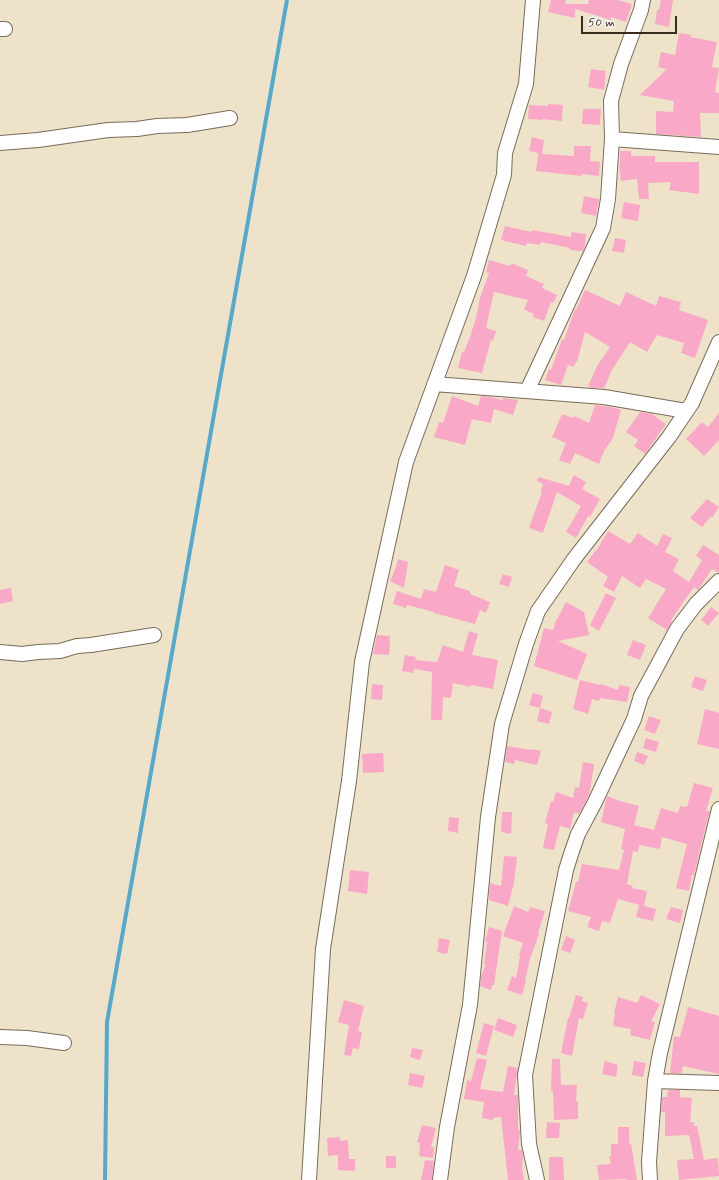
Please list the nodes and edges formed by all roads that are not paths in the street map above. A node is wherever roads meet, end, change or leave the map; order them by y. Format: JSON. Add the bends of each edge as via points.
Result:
{"nodes":[{"id":1,"x":533,"y":0,"type":"edge"},
{"id":2,"x":643,"y":0,"type":"edge"},
{"id":3,"x":230,"y":118,"type":"dead end"},
{"id":4,"x":612,"y":139,"type":"junction"},
{"id":5,"x":0,"y":143,"type":"edge"},
{"id":6,"x":719,"y":147,"type":"edge"},
{"id":7,"x":719,"y":342,"type":"edge"},
{"id":8,"x":434,"y":384,"type":"junction"},
{"id":9,"x":527,"y":391,"type":"junction"},
{"id":10,"x":686,"y":411,"type":"junction"},
{"id":11,"x":719,"y":580,"type":"edge"},
{"id":12,"x":154,"y":635,"type":"dead end"},
{"id":13,"x":0,"y":652,"type":"edge"},
{"id":14,"x":719,"y":809,"type":"edge"},
{"id":15,"x":0,"y":1037,"type":"edge"},
{"id":16,"x":64,"y":1043,"type":"dead end"},
{"id":17,"x":655,"y":1082,"type":"junction"},
{"id":18,"x":719,"y":1083,"type":"edge"},
{"id":19,"x":309,"y":1180,"type":"edge"},
{"id":20,"x":440,"y":1180,"type":"edge"},
{"id":21,"x":537,"y":1180,"type":"edge"},
{"id":22,"x":650,"y":1180,"type":"edge"}],
"edges":[{"from":1,"to":8,"type":"street","via":[[526,84],[505,153],[504,175],[474,276]]},
{"from":2,"to":4,"type":"street","via":[[611,101]]},
{"from":3,"to":5,"type":"street","via":[[187,125],[108,130]]},
{"from":4,"to":6,"type":"street"},
{"from":4,"to":9,"type":"street","via":[[603,228]]},
{"from":7,"to":10,"type":"street"},
{"from":8,"to":9,"type":"street"},
{"from":8,"to":19,"type":"street","via":[[406,462],[362,662],[349,780],[323,949]]},
{"from":9,"to":10,"type":"street","via":[[604,397]]},
{"from":10,"to":20,"type":"street","via":[[538,611],[526,644],[502,724],[488,816],[470,1005],[447,1127]]},
{"from":11,"to":21,"type":"street","via":[[677,629],[642,696],[634,719],[578,834],[566,870],[524,1075],[529,1144]]},
{"from":12,"to":13,"type":"street","via":[[77,646],[60,651],[22,654]]},
{"from":14,"to":17,"type":"street"},
{"from":15,"to":16,"type":"street"},
{"from":17,"to":18,"type":"street"},
{"from":17,"to":22,"type":"street"}]}
